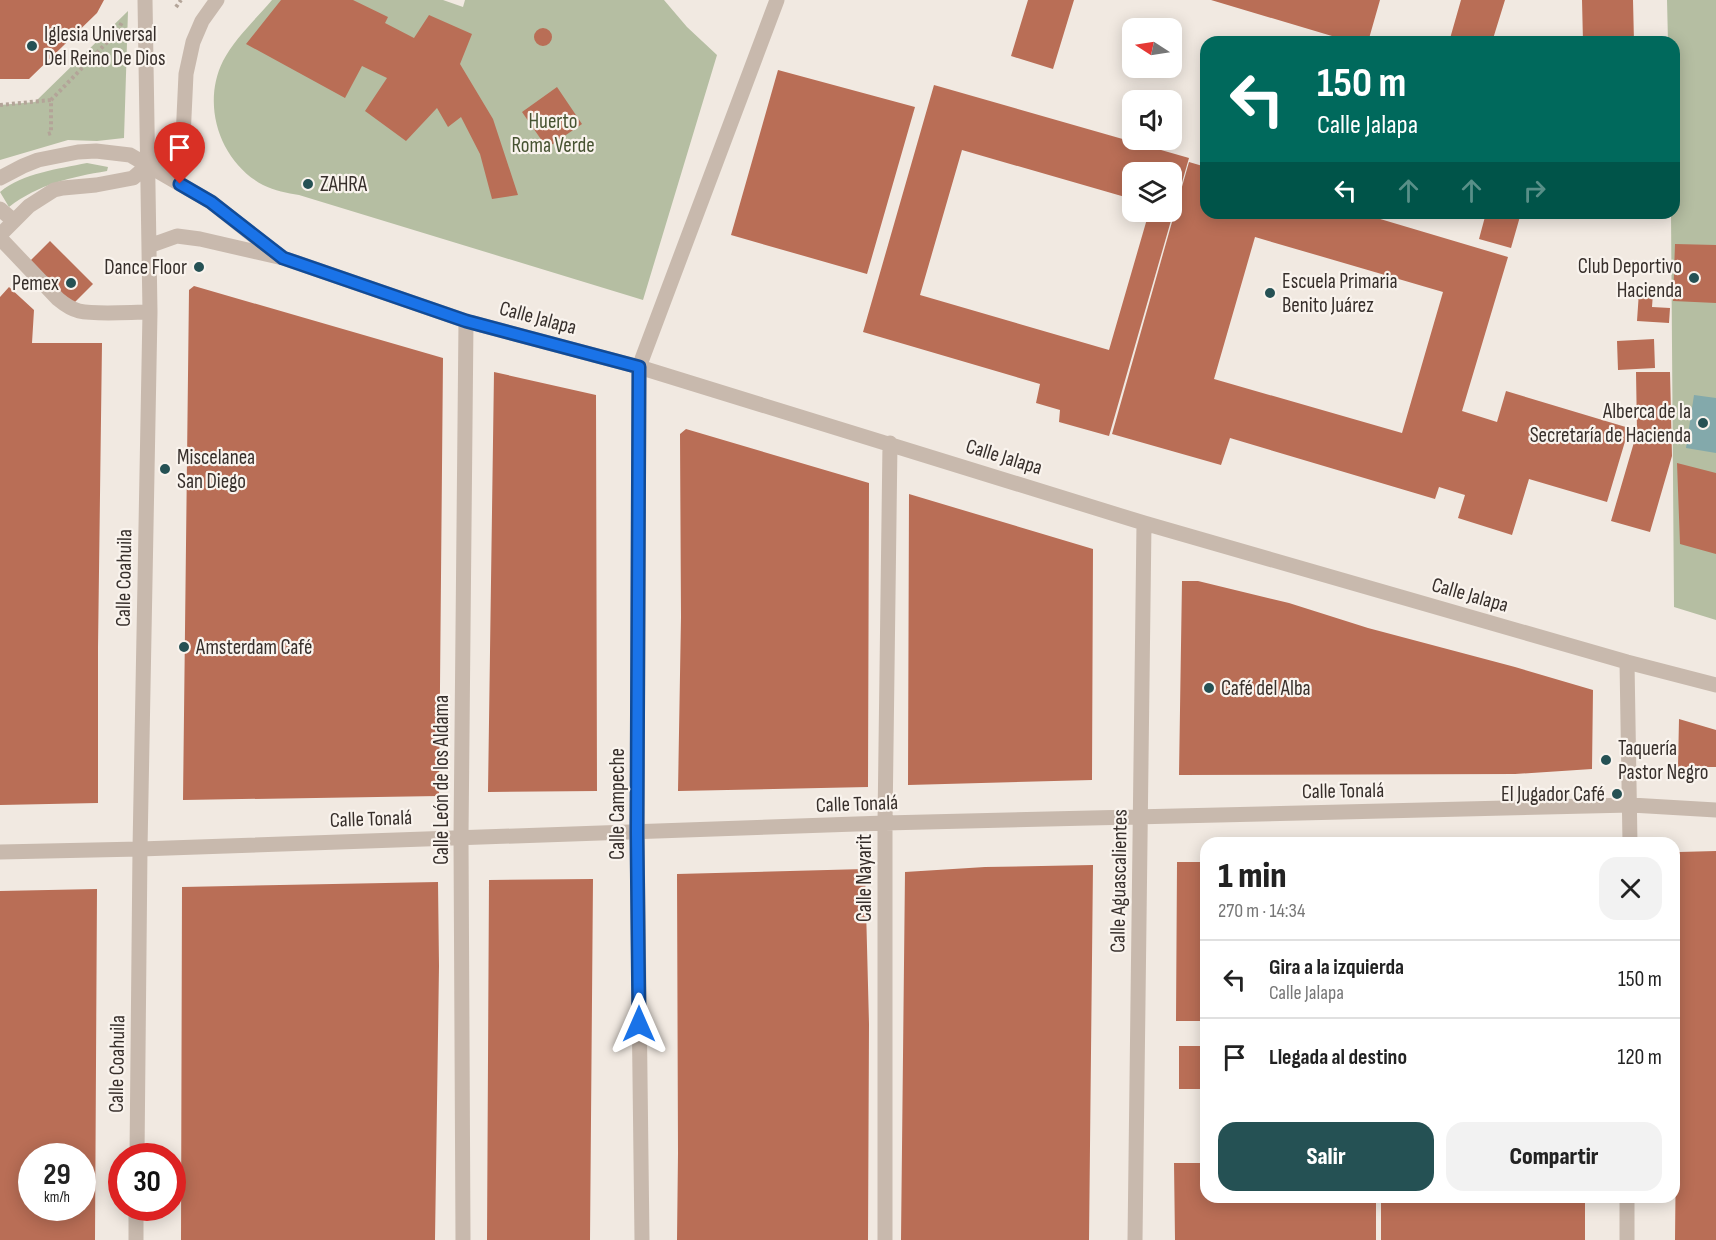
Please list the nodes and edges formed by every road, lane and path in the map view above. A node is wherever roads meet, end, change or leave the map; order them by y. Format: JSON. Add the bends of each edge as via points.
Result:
{"nodes":[{"id":1,"x":145,"y":0,"type":"edge"},
{"id":2,"x":181,"y":0,"type":"edge"},
{"id":3,"x":217,"y":0,"type":"edge"},
{"id":4,"x":777,"y":0,"type":"edge"},
{"id":5,"x":176,"y":8,"type":"dead end"},
{"id":6,"x":125,"y":14,"type":"dead end"},
{"id":7,"x":51,"y":100,"type":"junction"},
{"id":8,"x":0,"y":105,"type":"edge"},
{"id":9,"x":41,"y":136,"type":"dead end"},
{"id":10,"x":148,"y":165,"type":"junction"},
{"id":11,"x":0,"y":178,"type":"edge"},
{"id":12,"x":0,"y":209,"type":"edge"},
{"id":13,"x":14,"y":221,"type":"junction"},
{"id":14,"x":0,"y":236,"type":"edge"},
{"id":15,"x":149,"y":246,"type":"junction"},
{"id":16,"x":283,"y":258,"type":"junction"},
{"id":17,"x":150,"y":312,"type":"junction"},
{"id":18,"x":466,"y":321,"type":"junction"},
{"id":19,"x":639,"y":367,"type":"junction"},
{"id":20,"x":890,"y":443,"type":"junction"},
{"id":21,"x":1143,"y":523,"type":"junction"},
{"id":22,"x":1627,"y":662,"type":"junction"},
{"id":23,"x":1716,"y":686,"type":"edge"},
{"id":24,"x":1631,"y":805,"type":"junction"},
{"id":25,"x":1716,"y":810,"type":"edge"},
{"id":26,"x":1141,"y":817,"type":"junction"},
{"id":27,"x":885,"y":823,"type":"junction"},
{"id":28,"x":637,"y":833,"type":"junction"},
{"id":29,"x":461,"y":837,"type":"junction"},
{"id":30,"x":1630,"y":837,"type":"edge"},
{"id":31,"x":140,"y":849,"type":"junction"},
{"id":32,"x":0,"y":852,"type":"edge"},
{"id":33,"x":137,"y":1143,"type":"edge"},
{"id":34,"x":1627,"y":1203,"type":"edge"},
{"id":35,"x":136,"y":1221,"type":"edge"},
{"id":36,"x":136,"y":1240,"type":"edge"},
{"id":37,"x":463,"y":1240,"type":"edge"},
{"id":38,"x":642,"y":1240,"type":"edge"},
{"id":39,"x":885,"y":1240,"type":"edge"},
{"id":40,"x":1135,"y":1240,"type":"edge"},
{"id":41,"x":1627,"y":1240,"type":"edge"}],
"edges":[{"from":1,"to":10,"type":"street","name":"Calle Coahuila"},
{"from":2,"to":5,"type":"path"},
{"from":3,"to":10,"type":"street","via":[[193,42],[186,74],[183,138],[175,155]]},
{"from":4,"to":19,"type":"street"},
{"from":6,"to":7,"type":"path","via":[[117,32]]},
{"from":7,"to":8,"type":"path"},
{"from":7,"to":9,"type":"path","via":[[51,133]]},
{"from":10,"to":11,"type":"street","name":"Calle Jalapa","via":[[130,155],[78,152],[38,160]]},
{"from":10,"to":13,"type":"street","via":[[133,178],[54,190]]},
{"from":10,"to":15,"type":"street","name":"Calle Coahuila"},
{"from":10,"to":16,"type":"street","name":"Calle Jalapa","via":[[211,202]]},
{"from":12,"to":13,"type":"street"},
{"from":13,"to":14,"type":"street"},
{"from":14,"to":17,"type":"street","via":[[67,306],[90,312]]},
{"from":15,"to":16,"type":"street","name":"Calle Jalapa","via":[[177,236]]},
{"from":15,"to":17,"type":"street","name":"Calle Coahuila"},
{"from":16,"to":18,"type":"street","name":"Calle Jalapa"},
{"from":17,"to":31,"type":"street","name":"Calle Coahuila"},
{"from":18,"to":19,"type":"street","name":"Calle Jalapa"},
{"from":18,"to":29,"type":"street","name":"Calle León de los Aldama"},
{"from":19,"to":20,"type":"street","name":"Calle Jalapa"},
{"from":19,"to":28,"type":"street","name":"Calle Campeche"},
{"from":20,"to":21,"type":"street","name":"Calle Jalapa"},
{"from":20,"to":27,"type":"street","name":"Calle Nayarit"},
{"from":21,"to":22,"type":"street","name":"Calle Jalapa"},
{"from":21,"to":26,"type":"street","name":"Calle Aguascalientes"},
{"from":22,"to":23,"type":"street","name":"Calle Jalapa"},
{"from":22,"to":24,"type":"street"},
{"from":24,"to":25,"type":"street","name":"Calle Tonalá"},
{"from":24,"to":26,"type":"street","name":"Calle Tonalá"},
{"from":24,"to":30,"type":"street"},
{"from":26,"to":27,"type":"street","name":"Calle Tonalá"},
{"from":26,"to":40,"type":"street","name":"Calle Aguascalientes"},
{"from":27,"to":28,"type":"street","name":"Calle Tonalá"},
{"from":27,"to":39,"type":"street","name":"Calle Nayarit"},
{"from":28,"to":29,"type":"street","name":"Calle Tonalá"},
{"from":28,"to":38,"type":"street","name":"Calle Campeche"},
{"from":29,"to":31,"type":"street","name":"Calle Tonalá"},
{"from":29,"to":37,"type":"street","name":"Calle León de los Aldama"},
{"from":31,"to":32,"type":"street","name":"Calle Tonalá"},
{"from":31,"to":33,"type":"street","name":"Calle Coahuila"},
{"from":34,"to":41,"type":"street"},
{"from":35,"to":36,"type":"street"}]}
